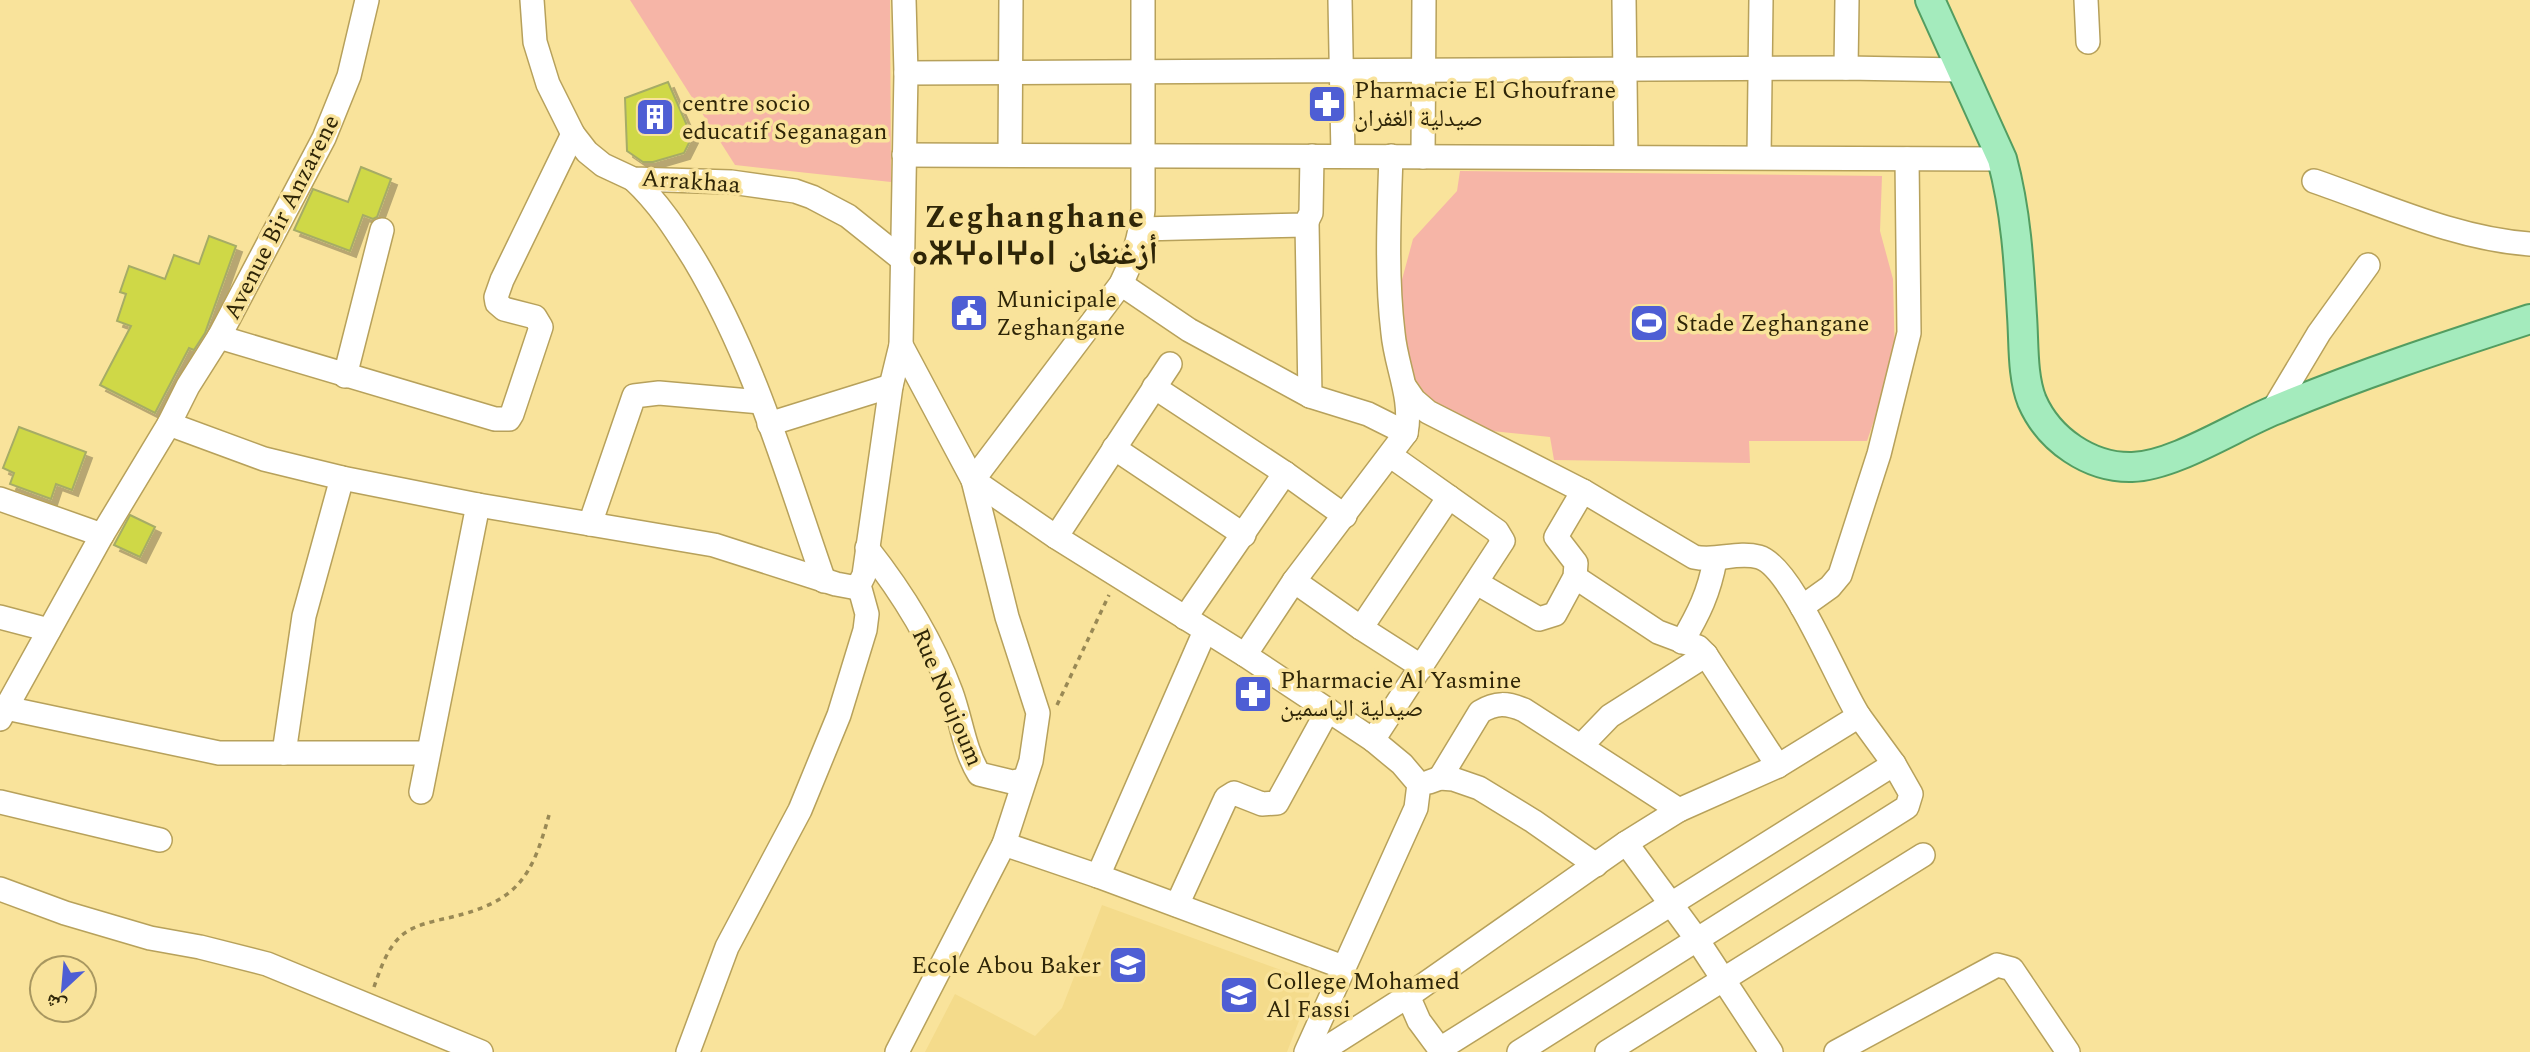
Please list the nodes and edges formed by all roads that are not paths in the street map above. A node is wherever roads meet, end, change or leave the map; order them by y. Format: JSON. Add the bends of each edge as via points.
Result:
{"nodes":[{"id":1,"x":368,"y":0,"type":"edge"},
{"id":2,"x":532,"y":0,"type":"edge"},
{"id":3,"x":904,"y":0,"type":"edge"},
{"id":4,"x":1011,"y":0,"type":"edge"},
{"id":5,"x":1143,"y":0,"type":"edge"},
{"id":6,"x":1340,"y":0,"type":"edge"},
{"id":7,"x":1424,"y":0,"type":"edge"},
{"id":8,"x":1624,"y":0,"type":"edge"},
{"id":9,"x":1760,"y":0,"type":"edge"},
{"id":10,"x":1847,"y":0,"type":"edge"},
{"id":11,"x":1930,"y":0,"type":"edge"},
{"id":12,"x":2086,"y":0,"type":"edge"},
{"id":13,"x":2088,"y":41,"type":"dead end"},
{"id":14,"x":1760,"y":68,"type":"junction"},
{"id":15,"x":1846,"y":68,"type":"junction"},
{"id":16,"x":1625,"y":69,"type":"junction"},
{"id":17,"x":1424,"y":70,"type":"junction"},
{"id":18,"x":1961,"y":70,"type":"junction"},
{"id":19,"x":1341,"y":71,"type":"junction"},
{"id":20,"x":1143,"y":72,"type":"junction"},
{"id":21,"x":1010,"y":73,"type":"junction"},
{"id":22,"x":906,"y":74,"type":"junction"},
{"id":23,"x":573,"y":134,"type":"junction"},
{"id":24,"x":904,"y":155,"type":"junction"},
{"id":25,"x":1010,"y":155,"type":"junction"},
{"id":26,"x":1143,"y":155,"type":"junction"},
{"id":27,"x":1312,"y":156,"type":"junction"},
{"id":28,"x":1343,"y":156,"type":"junction"},
{"id":29,"x":1391,"y":156,"type":"junction"},
{"id":30,"x":1423,"y":157,"type":"junction"},
{"id":31,"x":1626,"y":157,"type":"junction"},
{"id":32,"x":1759,"y":158,"type":"junction"},
{"id":33,"x":1907,"y":159,"type":"junction"},
{"id":34,"x":2002,"y":159,"type":"junction"},
{"id":35,"x":633,"y":179,"type":"junction"},
{"id":36,"x":2315,"y":181,"type":"dead end"},
{"id":37,"x":1307,"y":223,"type":"junction"},
{"id":38,"x":1141,"y":229,"type":"junction"},
{"id":39,"x":382,"y":230,"type":"dead end"},
{"id":40,"x":2530,"y":244,"type":"edge"},
{"id":41,"x":903,"y":260,"type":"junction"},
{"id":42,"x":2368,"y":265,"type":"dead end"},
{"id":43,"x":1121,"y":284,"type":"junction"},
{"id":44,"x":2530,"y":319,"type":"edge"},
{"id":45,"x":219,"y":337,"type":"junction"},
{"id":46,"x":901,"y":345,"type":"junction"},
{"id":47,"x":1170,"y":364,"type":"dead end"},
{"id":48,"x":345,"y":376,"type":"junction"},
{"id":49,"x":891,"y":386,"type":"junction"},
{"id":50,"x":1154,"y":387,"type":"junction"},
{"id":51,"x":1405,"y":387,"type":"junction"},
{"id":52,"x":1310,"y":396,"type":"junction"},
{"id":53,"x":761,"y":402,"type":"junction"},
{"id":54,"x":2273,"y":410,"type":"junction"},
{"id":55,"x":169,"y":424,"type":"junction"},
{"id":56,"x":769,"y":424,"type":"junction"},
{"id":57,"x":1406,"y":433,"type":"junction"},
{"id":58,"x":1114,"y":448,"type":"junction"},
{"id":59,"x":1391,"y":456,"type":"junction"},
{"id":60,"x":1285,"y":473,"type":"junction"},
{"id":61,"x":342,"y":478,"type":"junction"},
{"id":62,"x":973,"y":480,"type":"junction"},
{"id":63,"x":1583,"y":491,"type":"junction"},
{"id":64,"x":1448,"y":497,"type":"junction"},
{"id":65,"x":0,"y":499,"type":"edge"},
{"id":66,"x":478,"y":505,"type":"junction"},
{"id":67,"x":1345,"y":516,"type":"junction"},
{"id":68,"x":590,"y":524,"type":"junction"},
{"id":69,"x":102,"y":535,"type":"junction"},
{"id":70,"x":1244,"y":535,"type":"junction"},
{"id":71,"x":1056,"y":537,"type":"junction"},
{"id":72,"x":867,"y":548,"type":"junction"},
{"id":73,"x":1715,"y":559,"type":"junction"},
{"id":74,"x":1575,"y":577,"type":"junction"},
{"id":75,"x":824,"y":581,"type":"junction"},
{"id":76,"x":1294,"y":581,"type":"junction"},
{"id":77,"x":1477,"y":583,"type":"junction"},
{"id":78,"x":859,"y":585,"type":"junction"},
{"id":79,"x":1802,"y":607,"type":"junction"},
{"id":80,"x":0,"y":617,"type":"edge"},
{"id":81,"x":1185,"y":618,"type":"junction"},
{"id":82,"x":1361,"y":628,"type":"junction"},
{"id":83,"x":50,"y":630,"type":"junction"},
{"id":84,"x":1205,"y":631,"type":"junction"},
{"id":85,"x":1682,"y":642,"type":"junction"},
{"id":86,"x":1706,"y":654,"type":"junction"},
{"id":87,"x":1245,"y":655,"type":"junction"},
{"id":88,"x":1422,"y":667,"type":"junction"},
{"id":89,"x":1328,"y":710,"type":"junction"},
{"id":90,"x":3,"y":714,"type":"edge"},
{"id":91,"x":1859,"y":716,"type":"junction"},
{"id":92,"x":1373,"y":740,"type":"junction"},
{"id":93,"x":1581,"y":746,"type":"junction"},
{"id":94,"x":428,"y":752,"type":"junction"},
{"id":95,"x":284,"y":753,"type":"junction"},
{"id":96,"x":1895,"y":764,"type":"junction"},
{"id":97,"x":1778,"y":766,"type":"junction"},
{"id":98,"x":1023,"y":780,"type":"junction"},
{"id":99,"x":1430,"y":781,"type":"junction"},
{"id":100,"x":421,"y":792,"type":"dead end"},
{"id":101,"x":0,"y":802,"type":"edge"},
{"id":102,"x":1679,"y":810,"type":"junction"},
{"id":103,"x":160,"y":840,"type":"dead end"},
{"id":104,"x":1626,"y":843,"type":"junction"},
{"id":105,"x":1004,"y":844,"type":"junction"},
{"id":106,"x":1923,"y":855,"type":"dead end"},
{"id":107,"x":1596,"y":864,"type":"junction"},
{"id":108,"x":1098,"y":876,"type":"junction"},
{"id":109,"x":0,"y":888,"type":"edge"},
{"id":110,"x":1671,"y":904,"type":"junction"},
{"id":111,"x":1177,"y":905,"type":"junction"},
{"id":112,"x":1696,"y":939,"type":"junction"},
{"id":113,"x":1343,"y":967,"type":"junction"},
{"id":114,"x":1724,"y":978,"type":"junction"},
{"id":115,"x":1408,"y":996,"type":"junction"},
{"id":116,"x":1441,"y":1051,"type":"edge"},
{"id":117,"x":481,"y":1052,"type":"edge"},
{"id":118,"x":688,"y":1052,"type":"edge"},
{"id":119,"x":897,"y":1052,"type":"edge"},
{"id":120,"x":1306,"y":1052,"type":"edge"},
{"id":121,"x":1321,"y":1052,"type":"edge"},
{"id":122,"x":1519,"y":1052,"type":"edge"},
{"id":123,"x":1607,"y":1052,"type":"edge"},
{"id":124,"x":1771,"y":1052,"type":"edge"},
{"id":125,"x":1836,"y":1052,"type":"edge"},
{"id":126,"x":2068,"y":1052,"type":"edge"}],
"edges":[{"from":1,"to":45,"type":"street","name":"Avenue Bir Anzarene","via":[[332,121]]},
{"from":2,"to":23,"type":"street","name":"Arrakhaa","via":[[539,61]]},
{"from":3,"to":22,"type":"street"},
{"from":4,"to":21,"type":"street"},
{"from":5,"to":20,"type":"street"},
{"from":6,"to":19,"type":"street"},
{"from":7,"to":17,"type":"street"},
{"from":8,"to":16,"type":"street"},
{"from":9,"to":14,"type":"street"},
{"from":10,"to":15,"type":"street"},
{"from":11,"to":18,"type":"main road"},
{"from":12,"to":13,"type":"street"},
{"from":14,"to":15,"type":"street"},
{"from":14,"to":16,"type":"street"},
{"from":14,"to":32,"type":"street"},
{"from":15,"to":18,"type":"street"},
{"from":16,"to":17,"type":"street"},
{"from":16,"to":31,"type":"street"},
{"from":17,"to":19,"type":"street"},
{"from":17,"to":30,"type":"street"},
{"from":18,"to":34,"type":"main road"},
{"from":19,"to":20,"type":"street"},
{"from":19,"to":28,"type":"street"},
{"from":20,"to":21,"type":"street"},
{"from":20,"to":26,"type":"street"},
{"from":21,"to":22,"type":"street"},
{"from":21,"to":25,"type":"street"},
{"from":22,"to":24,"type":"street"},
{"from":23,"to":35,"type":"street","name":"Arrakhaa","via":[[603,165]]},
{"from":23,"to":48,"type":"street","via":[[496,297],[504,309],[536,317],[541,327],[509,419],[495,419]]},
{"from":24,"to":25,"type":"street"},
{"from":24,"to":41,"type":"street"},
{"from":25,"to":26,"type":"street"},
{"from":26,"to":27,"type":"street"},
{"from":26,"to":38,"type":"street"},
{"from":27,"to":28,"type":"street"},
{"from":27,"to":37,"type":"street"},
{"from":28,"to":29,"type":"street"},
{"from":29,"to":30,"type":"street"},
{"from":29,"to":51,"type":"street","via":[[1390,294],[1393,335]]},
{"from":30,"to":31,"type":"street"},
{"from":31,"to":32,"type":"street"},
{"from":32,"to":33,"type":"street"},
{"from":33,"to":34,"type":"street"},
{"from":33,"to":79,"type":"street","via":[[1909,310],[1905,352],[1879,454],[1840,575]]},
{"from":34,"to":54,"type":"main road","via":[[2016,232],[2029,392],[2059,438],[2095,461],[2135,467],[2158,463]]},
{"from":35,"to":41,"type":"street","name":"Arrakhaa","via":[[731,182],[794,191],[848,216]]},
{"from":35,"to":53,"type":"street","via":[[672,223],[703,274],[751,371]]},
{"from":36,"to":40,"type":"street","via":[[2455,231]]},
{"from":37,"to":38,"type":"street","via":[[1301,227]]},
{"from":37,"to":52,"type":"street"},
{"from":38,"to":43,"type":"street"},
{"from":39,"to":48,"type":"street"},
{"from":41,"to":46,"type":"street"},
{"from":42,"to":54,"type":"street","via":[[2319,332]]},
{"from":43,"to":52,"type":"street","via":[[1189,330]]},
{"from":43,"to":62,"type":"street"},
{"from":44,"to":54,"type":"main road"},
{"from":45,"to":48,"type":"street"},
{"from":45,"to":55,"type":"street","name":"Avenue Bir Anzarene"},
{"from":46,"to":49,"type":"street"},
{"from":46,"to":62,"type":"street"},
{"from":47,"to":50,"type":"street"},
{"from":49,"to":56,"type":"street"},
{"from":49,"to":72,"type":"street"},
{"from":50,"to":58,"type":"street"},
{"from":50,"to":60,"type":"street"},
{"from":51,"to":57,"type":"street"},
{"from":51,"to":63,"type":"street","via":[[1428,412]]},
{"from":52,"to":57,"type":"street","via":[[1368,414]]},
{"from":53,"to":56,"type":"street"},
{"from":53,"to":68,"type":"street","via":[[659,393],[634,396]]},
{"from":55,"to":61,"type":"street","via":[[264,459]]},
{"from":55,"to":69,"type":"street","name":"Avenue Bir Anzarene"},
{"from":56,"to":75,"type":"street"},
{"from":57,"to":59,"type":"street"},
{"from":58,"to":70,"type":"street"},
{"from":58,"to":71,"type":"street"},
{"from":59,"to":64,"type":"street"},
{"from":59,"to":67,"type":"street"},
{"from":60,"to":67,"type":"street"},
{"from":60,"to":70,"type":"street"},
{"from":61,"to":66,"type":"street"},
{"from":61,"to":95,"type":"street","via":[[304,616]]},
{"from":62,"to":71,"type":"street"},
{"from":62,"to":98,"type":"street","via":[[1007,617],[1038,713],[1031,761]]},
{"from":63,"to":73,"type":"street","via":[[1694,557]]},
{"from":63,"to":74,"type":"street","via":[[1556,537],[1573,556]]},
{"from":64,"to":77,"type":"street","via":[[1503,538]]},
{"from":64,"to":82,"type":"street"},
{"from":65,"to":69,"type":"street"},
{"from":66,"to":68,"type":"street"},
{"from":66,"to":94,"type":"street"},
{"from":67,"to":76,"type":"street"},
{"from":68,"to":75,"type":"street","via":[[714,545]]},
{"from":69,"to":83,"type":"street","name":"Avenue Bir Anzarene"},
{"from":70,"to":81,"type":"street"},
{"from":71,"to":81,"type":"street"},
{"from":72,"to":78,"type":"street"},
{"from":72,"to":98,"type":"street","name":"Rue Noujoum","via":[[936,659],[979,774]]},
{"from":73,"to":79,"type":"street","via":[[1746,555],[1766,559]]},
{"from":73,"to":85,"type":"street","via":[[1711,587]]},
{"from":74,"to":77,"type":"street","via":[[1555,614],[1545,619]]},
{"from":74,"to":85,"type":"street","via":[[1658,632]]},
{"from":75,"to":78,"type":"street"},
{"from":76,"to":82,"type":"street"},
{"from":76,"to":87,"type":"street"},
{"from":77,"to":88,"type":"street"},
{"from":78,"to":118,"type":"street","via":[[867,614],[865,630],[839,715],[800,810],[727,947]]},
{"from":79,"to":91,"type":"street"},
{"from":80,"to":83,"type":"street"},
{"from":81,"to":84,"type":"street"},
{"from":82,"to":88,"type":"street"},
{"from":83,"to":90,"type":"street","name":"Avenue Bir Anzarene"},
{"from":84,"to":87,"type":"street"},
{"from":84,"to":108,"type":"street"},
{"from":85,"to":86,"type":"street"},
{"from":86,"to":93,"type":"street","via":[[1610,716]]},
{"from":86,"to":97,"type":"street"},
{"from":87,"to":89,"type":"street"},
{"from":88,"to":92,"type":"street"},
{"from":89,"to":92,"type":"street"},
{"from":89,"to":111,"type":"street","via":[[1277,803],[1262,804],[1234,793],[1226,798]]},
{"from":90,"to":95,"type":"street","via":[[219,753]]},
{"from":91,"to":96,"type":"street"},
{"from":91,"to":97,"type":"street"},
{"from":92,"to":99,"type":"street"},
{"from":93,"to":99,"type":"street","via":[[1524,710],[1500,703],[1480,712]]},
{"from":93,"to":102,"type":"street"},
{"from":94,"to":95,"type":"street"},
{"from":94,"to":100,"type":"street"},
{"from":96,"to":110,"type":"street"},
{"from":96,"to":112,"type":"street","via":[[1911,794],[1907,807]]},
{"from":97,"to":102,"type":"street"},
{"from":98,"to":105,"type":"street"},
{"from":99,"to":107,"type":"street","via":[[1453,779],[1479,788]]},
{"from":99,"to":113,"type":"street"},
{"from":101,"to":103,"type":"street"},
{"from":102,"to":104,"type":"street"},
{"from":104,"to":107,"type":"street"},
{"from":104,"to":110,"type":"street"},
{"from":105,"to":108,"type":"street"},
{"from":105,"to":119,"type":"street"},
{"from":106,"to":114,"type":"street"},
{"from":107,"to":115,"type":"street"},
{"from":108,"to":111,"type":"street"},
{"from":109,"to":117,"type":"street","via":[[150,938],[267,964]]},
{"from":110,"to":112,"type":"street"},
{"from":110,"to":116,"type":"street"},
{"from":111,"to":113,"type":"street"},
{"from":112,"to":114,"type":"street"},
{"from":112,"to":122,"type":"street"},
{"from":113,"to":120,"type":"street"},
{"from":114,"to":123,"type":"street"},
{"from":114,"to":124,"type":"street"},
{"from":115,"to":116,"type":"street"},
{"from":115,"to":121,"type":"street"},
{"from":125,"to":126,"type":"street","via":[[1997,965],[2012,969]]}]}
